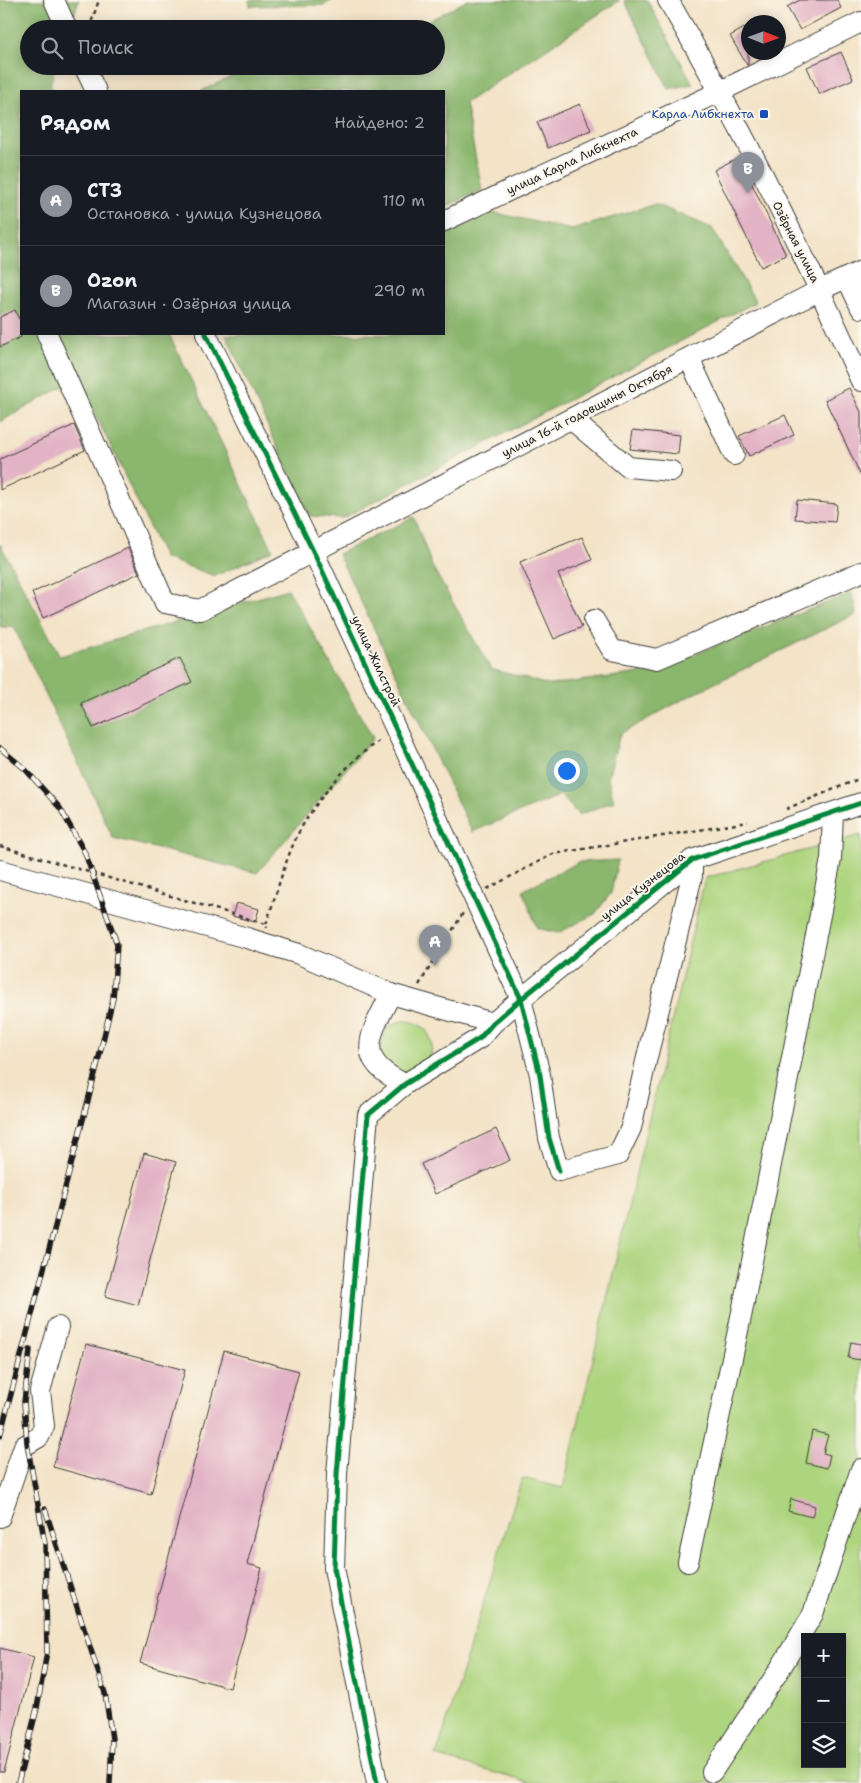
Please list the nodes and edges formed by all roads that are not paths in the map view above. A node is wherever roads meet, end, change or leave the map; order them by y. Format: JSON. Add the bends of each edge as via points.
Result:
{"nodes":[{"id":1,"x":54,"y":0,"type":"edge"},
{"id":2,"x":668,"y":0,"type":"edge"},
{"id":3,"x":63,"y":20,"type":"edge"},
{"id":4,"x":861,"y":22,"type":"edge"},
{"id":5,"x":88,"y":75,"type":"edge"},
{"id":6,"x":96,"y":90,"type":"edge"},
{"id":7,"x":721,"y":91,"type":"junction"},
{"id":8,"x":445,"y":220,"type":"edge"},
{"id":9,"x":854,"y":275,"type":"edge"},
{"id":10,"x":820,"y":290,"type":"junction"},
{"id":11,"x":861,"y":308,"type":"edge"},
{"id":12,"x":47,"y":335,"type":"edge"},
{"id":13,"x":206,"y":335,"type":"edge"},
{"id":14,"x":689,"y":358,"type":"junction"},
{"id":15,"x":861,"y":381,"type":"edge"},
{"id":16,"x":571,"y":419,"type":"junction"},
{"id":17,"x":734,"y":455,"type":"dead end"},
{"id":18,"x":671,"y":471,"type":"dead end"},
{"id":19,"x":314,"y":553,"type":"junction"},
{"id":20,"x":861,"y":572,"type":"edge"},
{"id":21,"x":594,"y":620,"type":"dead end"},
{"id":22,"x":861,"y":803,"type":"edge"},
{"id":23,"x":832,"y":814,"type":"junction"},
{"id":24,"x":692,"y":860,"type":"junction"},
{"id":25,"x":0,"y":870,"type":"edge"},
{"id":26,"x":391,"y":994,"type":"junction"},
{"id":27,"x":521,"y":999,"type":"junction"},
{"id":28,"x":493,"y":1023,"type":"junction"},
{"id":29,"x":404,"y":1084,"type":"junction"},
{"id":30,"x":58,"y":1327,"type":"dead end"},
{"id":31,"x":861,"y":1470,"type":"edge"},
{"id":32,"x":0,"y":1516,"type":"edge"},
{"id":33,"x":688,"y":1562,"type":"dead end"},
{"id":34,"x":712,"y":1772,"type":"dead end"},
{"id":35,"x":377,"y":1783,"type":"edge"}],
"edges":[{"from":1,"to":3,"type":"street"},
{"from":2,"to":7,"type":"street","name":"Озёрная улица"},
{"from":4,"to":7,"type":"street","name":"улица Карла Либкнехта"},
{"from":5,"to":6,"type":"street"},
{"from":7,"to":8,"type":"street","name":"улица Карла Либкнехта"},
{"from":7,"to":10,"type":"street","name":"Озёрная улица"},
{"from":9,"to":10,"type":"street","name":"улица 16-й годовщины Октября"},
{"from":9,"to":11,"type":"street"},
{"from":10,"to":14,"type":"street","name":"улица 16-й годовщины Октября"},
{"from":10,"to":15,"type":"street","name":"Озёрная улица"},
{"from":12,"to":19,"type":"street","name":"улица 16-й годовщины Октября","via":[[165,602],[200,610]]},
{"from":13,"to":19,"type":"street","name":"улица Жилстрой"},
{"from":14,"to":16,"type":"street","name":"улица 16-й годовщины Октября"},
{"from":14,"to":17,"type":"street"},
{"from":16,"to":18,"type":"street","via":[[628,467]]},
{"from":16,"to":19,"type":"street","name":"улица 16-й годовщины Октября"},
{"from":19,"to":27,"type":"street","name":"улица Жилстрой"},
{"from":20,"to":21,"type":"street","via":[[657,659],[612,650]]},
{"from":22,"to":23,"type":"street","name":"улица Кузнецова"},
{"from":23,"to":24,"type":"street","name":"улица Кузнецова"},
{"from":23,"to":33,"type":"street","via":[[829,868],[742,1312]]},
{"from":24,"to":27,"type":"street","name":"улица Кузнецова"},
{"from":24,"to":27,"type":"street","name":"улица Жилстрой","via":[[692,876],[631,1128],[618,1155],[559,1171],[549,1138],[540,1075]]},
{"from":25,"to":26,"type":"street","via":[[299,954]]},
{"from":26,"to":28,"type":"street"},
{"from":26,"to":29,"type":"street","via":[[370,1035],[373,1063],[386,1076]]},
{"from":27,"to":28,"type":"street","name":"улица Кузнецова"},
{"from":28,"to":29,"type":"street","name":"улица Кузнецова","via":[[480,1038]]},
{"from":29,"to":35,"type":"street","name":"улица Кузнецова","via":[[368,1115],[337,1474],[334,1568]]},
{"from":30,"to":32,"type":"street","via":[[40,1391],[44,1426],[39,1437],[24,1446]]},
{"from":31,"to":34,"type":"street","via":[[813,1614]]}]}
